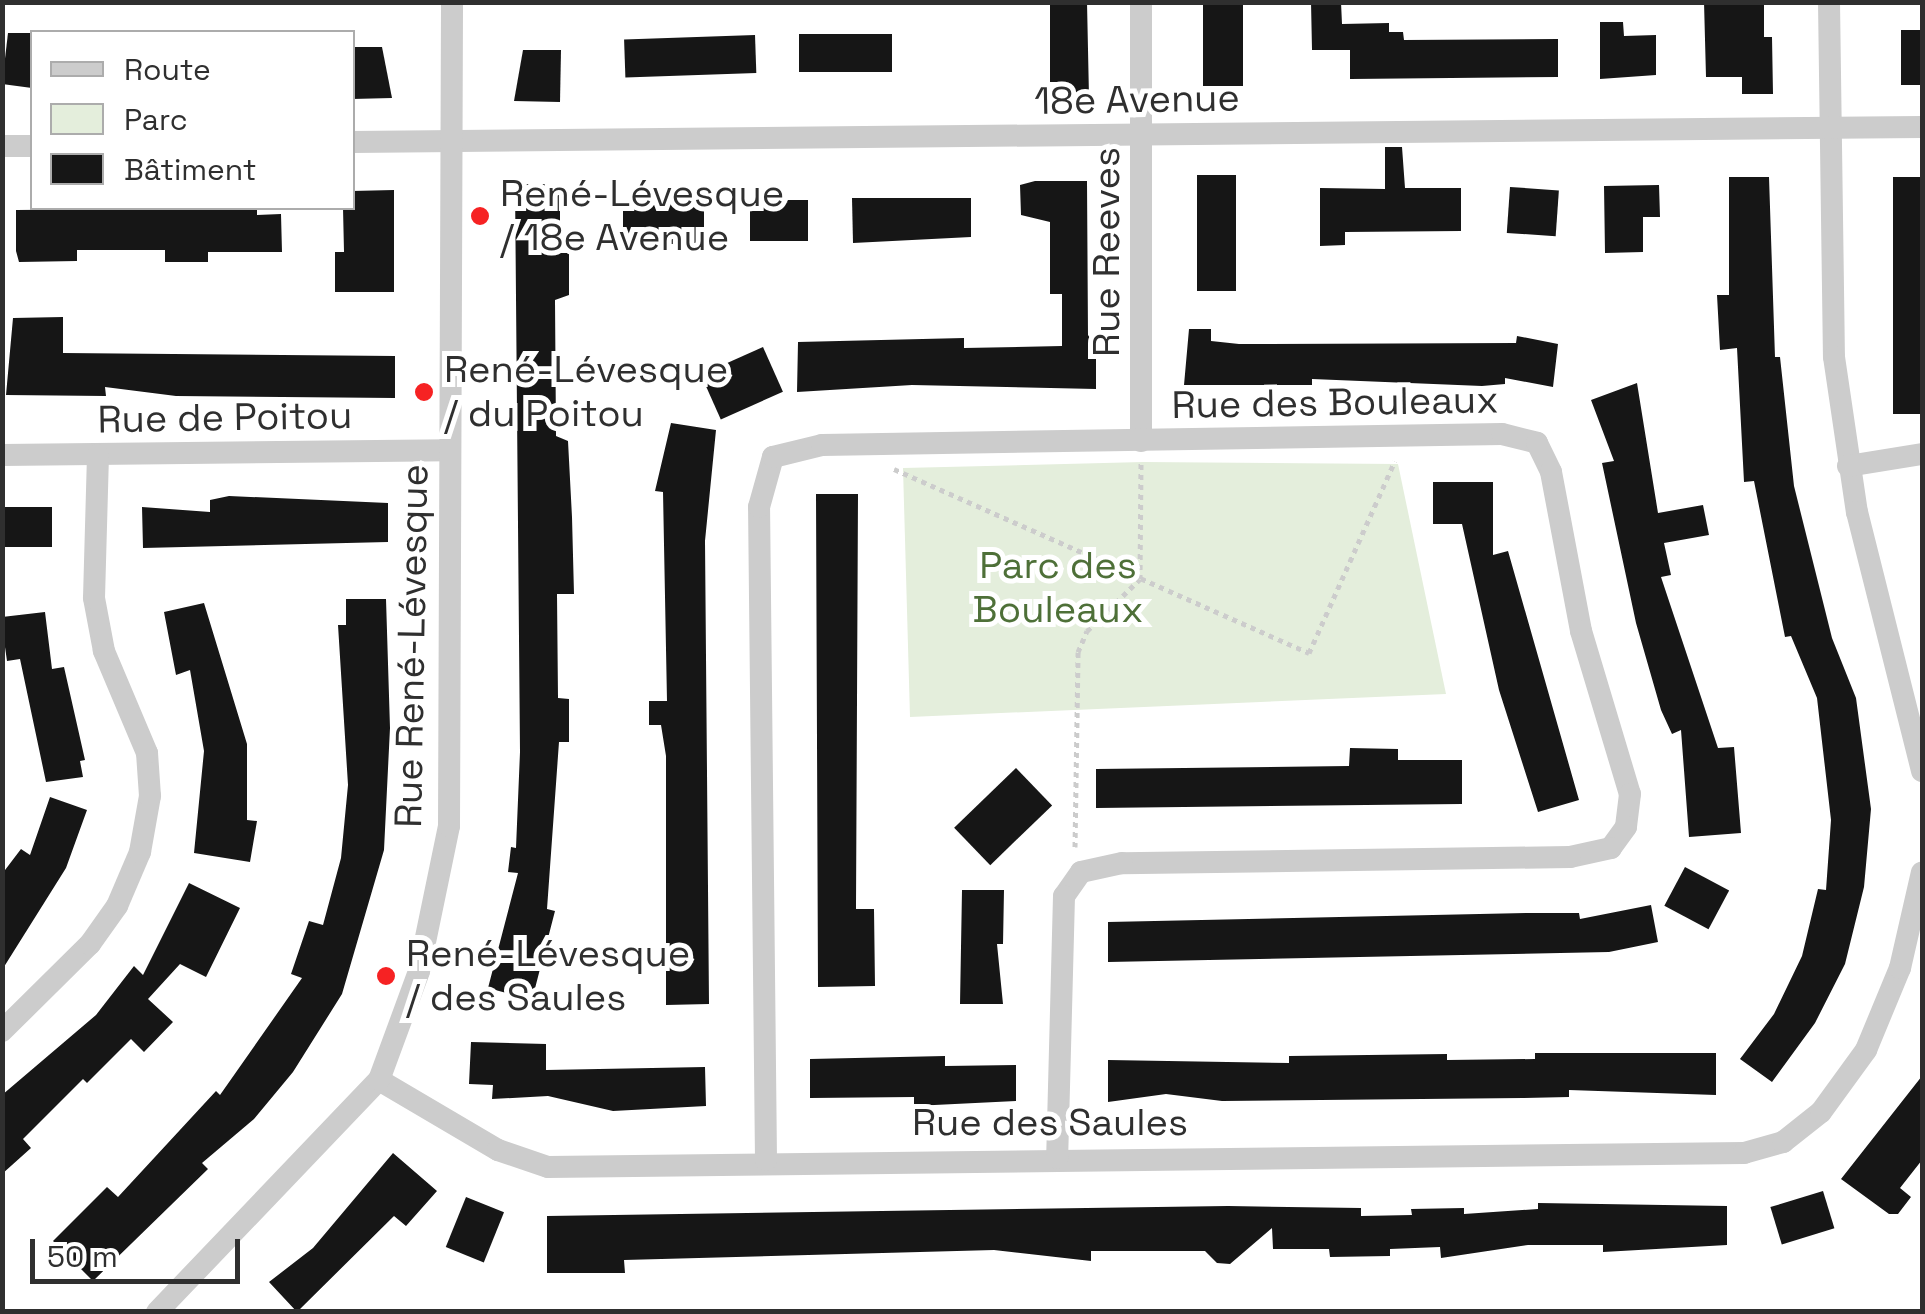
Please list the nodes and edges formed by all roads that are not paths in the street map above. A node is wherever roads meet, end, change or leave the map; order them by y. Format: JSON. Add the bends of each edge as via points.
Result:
{"nodes":[{"id":1,"x":452,"y":2,"type":"edge"},
{"id":2,"x":1142,"y":2,"type":"edge"},
{"id":3,"x":1829,"y":2,"type":"edge"},
{"id":4,"x":1828,"y":128,"type":"junction"},
{"id":5,"x":1922,"y":128,"type":"edge"},
{"id":6,"x":1142,"y":134,"type":"junction"},
{"id":7,"x":452,"y":141,"type":"junction"},
{"id":8,"x":355,"y":142,"type":"edge"},
{"id":9,"x":2,"y":146,"type":"edge"},
{"id":10,"x":30,"y":146,"type":"edge"},
{"id":11,"x":1141,"y":441,"type":"junction"},
{"id":12,"x":449,"y":450,"type":"junction"},
{"id":13,"x":1922,"y":454,"type":"edge"},
{"id":14,"x":2,"y":455,"type":"edge"},
{"id":15,"x":98,"y":455,"type":"junction"},
{"id":16,"x":1848,"y":466,"type":"junction"},
{"id":17,"x":1922,"y":771,"type":"edge"},
{"id":18,"x":1922,"y":872,"type":"edge"},
{"id":19,"x":2,"y":1031,"type":"edge"},
{"id":20,"x":380,"y":1080,"type":"junction"},
{"id":21,"x":1057,"y":1158,"type":"junction"},
{"id":22,"x":766,"y":1160,"type":"junction"},
{"id":23,"x":158,"y":1312,"type":"edge"}],
"edges":[{"from":1,"to":7,"type":"street","name":"Rue René-Lévesque"},
{"from":2,"to":6,"type":"street","name":"Rue Reeves"},
{"from":3,"to":4,"type":"street"},
{"from":4,"to":5,"type":"street","name":"18e Avenue"},
{"from":4,"to":6,"type":"street","name":"18e Avenue"},
{"from":4,"to":16,"type":"street","via":[[1834,357]]},
{"from":6,"to":7,"type":"street","name":"18e Avenue"},
{"from":6,"to":11,"type":"street","name":"Rue Reeves"},
{"from":7,"to":8,"type":"street","name":"18e Avenue"},
{"from":7,"to":12,"type":"street","name":"Rue René-Lévesque"},
{"from":9,"to":10,"type":"street"},
{"from":11,"to":21,"type":"street","name":"Rue des Bouleaux","via":[[1521,436],[1546,456],[1581,631],[1630,794],[1610,848],[1570,857],[1122,863],[1081,872],[1064,896]]},
{"from":11,"to":22,"type":"street","name":"Rue des Bouleaux","via":[[839,444],[773,457],[762,479]]},
{"from":12,"to":15,"type":"street","name":"Rue de Poitou"},
{"from":12,"to":20,"type":"street","name":"Rue René-Lévesque","via":[[449,826],[419,971]]},
{"from":13,"to":16,"type":"street"},
{"from":14,"to":15,"type":"street","name":"Rue de Poitou"},
{"from":15,"to":19,"type":"street","via":[[94,598],[104,651],[146,753],[150,796],[140,852],[117,906],[90,944]]},
{"from":16,"to":17,"type":"street"},
{"from":18,"to":21,"type":"street","name":"Rue des Saules","via":[[1900,968],[1866,1050],[1822,1112],[1783,1142],[1744,1153]]},
{"from":20,"to":22,"type":"street","name":"Rue des Saules","via":[[498,1150],[548,1168]]},
{"from":20,"to":23,"type":"street","name":"Rue René-Lévesque"},
{"from":21,"to":22,"type":"street","name":"Rue des Saules"}]}
